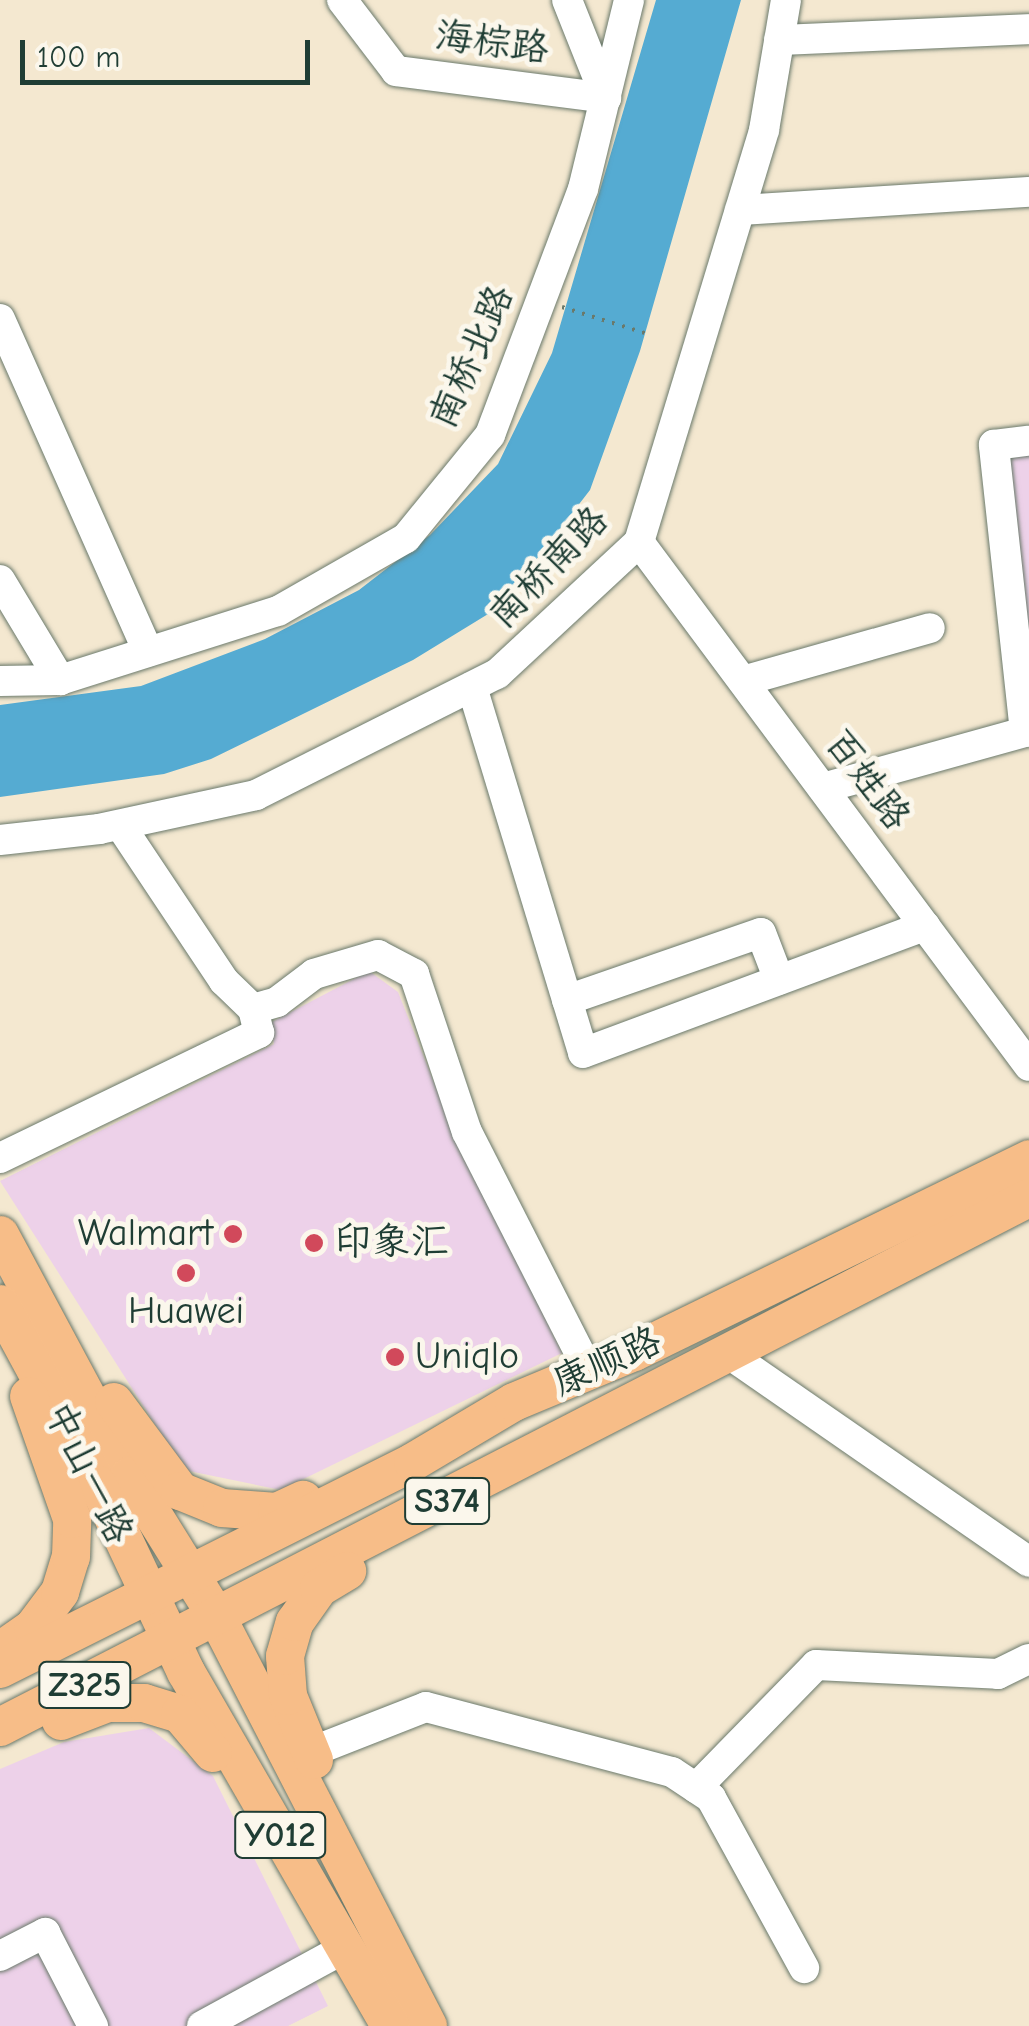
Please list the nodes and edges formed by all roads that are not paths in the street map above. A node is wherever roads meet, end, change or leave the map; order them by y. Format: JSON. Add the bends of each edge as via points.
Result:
{"nodes":[{"id":1,"x":342,"y":0,"type":"edge"},
{"id":2,"x":567,"y":0,"type":"edge"},
{"id":3,"x":629,"y":0,"type":"edge"},
{"id":4,"x":786,"y":0,"type":"edge"},
{"id":5,"x":1029,"y":29,"type":"edge"},
{"id":6,"x":779,"y":40,"type":"junction"},
{"id":7,"x":606,"y":98,"type":"junction"},
{"id":8,"x":1029,"y":192,"type":"edge"},
{"id":9,"x":740,"y":210,"type":"junction"},
{"id":10,"x":0,"y":319,"type":"edge"},
{"id":11,"x":1029,"y":441,"type":"edge"},
{"id":12,"x":639,"y":542,"type":"junction"},
{"id":13,"x":0,"y":580,"type":"edge"},
{"id":14,"x":930,"y":628,"type":"dead end"},
{"id":15,"x":15,"y":630,"type":"edge"},
{"id":16,"x":148,"y":652,"type":"junction"},
{"id":17,"x":60,"y":680,"type":"junction"},
{"id":18,"x":0,"y":681,"type":"edge"},
{"id":19,"x":743,"y":681,"type":"junction"},
{"id":20,"x":472,"y":687,"type":"junction"},
{"id":21,"x":1027,"y":731,"type":"edge"},
{"id":22,"x":823,"y":788,"type":"junction"},
{"id":23,"x":120,"y":825,"type":"junction"},
{"id":24,"x":0,"y":840,"type":"edge"},
{"id":25,"x":926,"y":926,"type":"junction"},
{"id":26,"x":779,"y":980,"type":"junction"},
{"id":27,"x":567,"y":1000,"type":"junction"},
{"id":28,"x":253,"y":1009,"type":"junction"},
{"id":29,"x":1029,"y":1066,"type":"edge"},
{"id":30,"x":0,"y":1158,"type":"edge"},
{"id":31,"x":1029,"y":1159,"type":"edge"},
{"id":32,"x":1029,"y":1198,"type":"edge"},
{"id":33,"x":0,"y":1235,"type":"edge"},
{"id":34,"x":0,"y":1304,"type":"edge"},
{"id":35,"x":39,"y":1330,"type":"junction"},
{"id":36,"x":729,"y":1354,"type":"junction"},
{"id":37,"x":589,"y":1371,"type":"junction"},
{"id":38,"x":514,"y":1402,"type":"junction"},
{"id":39,"x":438,"y":1506,"type":"junction"},
{"id":40,"x":1029,"y":1562,"type":"edge"},
{"id":41,"x":188,"y":1574,"type":"junction"},
{"id":42,"x":147,"y":1596,"type":"junction"},
{"id":43,"x":218,"y":1619,"type":"junction"},
{"id":44,"x":171,"y":1644,"type":"junction"},
{"id":45,"x":0,"y":1652,"type":"edge"},
{"id":46,"x":1029,"y":1659,"type":"edge"},
{"id":47,"x":0,"y":1669,"type":"edge"},
{"id":48,"x":0,"y":1727,"type":"edge"},
{"id":49,"x":0,"y":1751,"type":"edge"},
{"id":50,"x":305,"y":1766,"type":"junction"},
{"id":51,"x":696,"y":1788,"type":"junction"},
{"id":52,"x":296,"y":1864,"type":"junction"},
{"id":53,"x":345,"y":1948,"type":"junction"},
{"id":54,"x":0,"y":1956,"type":"edge"},
{"id":55,"x":804,"y":1968,"type":"dead end"},
{"id":56,"x":93,"y":2026,"type":"edge"},
{"id":57,"x":202,"y":2026,"type":"edge"},
{"id":58,"x":390,"y":2026,"type":"edge"},
{"id":59,"x":428,"y":2026,"type":"edge"}],
"edges":[{"from":1,"to":7,"type":"street","name":"海棕路","via":[[396,71]]},
{"from":2,"to":7,"type":"street"},
{"from":3,"to":7,"type":"street","name":"南桥北路"},
{"from":4,"to":6,"type":"street","name":"南桥南路"},
{"from":5,"to":6,"type":"street"},
{"from":6,"to":9,"type":"street","name":"南桥南路","via":[[764,130]]},
{"from":7,"to":16,"type":"street","name":"南桥北路","via":[[583,189],[490,436],[406,538],[278,612]]},
{"from":8,"to":9,"type":"street"},
{"from":9,"to":12,"type":"street","name":"南桥南路"},
{"from":10,"to":16,"type":"street"},
{"from":11,"to":21,"type":"street","via":[[994,445]]},
{"from":12,"to":19,"type":"street","name":"百姓路"},
{"from":12,"to":20,"type":"street","name":"南桥南路","via":[[544,637]]},
{"from":13,"to":15,"type":"street"},
{"from":14,"to":19,"type":"street"},
{"from":15,"to":17,"type":"street"},
{"from":16,"to":17,"type":"street","name":"南桥北路"},
{"from":17,"to":18,"type":"street","name":"南桥北路"},
{"from":19,"to":22,"type":"street","name":"百姓路"},
{"from":20,"to":23,"type":"street","name":"南桥南路","via":[[256,795]]},
{"from":20,"to":27,"type":"street"},
{"from":21,"to":22,"type":"street"},
{"from":22,"to":25,"type":"street","name":"百姓路"},
{"from":23,"to":24,"type":"street","name":"南桥南路"},
{"from":23,"to":28,"type":"street","via":[[224,982]]},
{"from":25,"to":26,"type":"street"},
{"from":25,"to":29,"type":"street","name":"百姓路"},
{"from":26,"to":27,"type":"street","via":[[761,934]]},
{"from":26,"to":27,"type":"street","via":[[583,1052]]},
{"from":28,"to":30,"type":"street","via":[[259,1033]]},
{"from":28,"to":37,"type":"street","via":[[277,1002],[314,974],[378,954],[414,974],[467,1132]]},
{"from":31,"to":37,"type":"main road","name":"康顺路","number":"S374"},
{"from":32,"to":36,"type":"main road","name":"康顺路","number":"S374"},
{"from":33,"to":35,"type":"main road"},
{"from":34,"to":35,"type":"main road","name":"中山一路"},
{"from":35,"to":38,"type":"main road","via":[[180,1491],[222,1508],[277,1512]]},
{"from":35,"to":41,"type":"main road","name":"中山一路"},
{"from":35,"to":42,"type":"main road","name":"中山一路"},
{"from":35,"to":45,"type":"main road","via":[[30,1402],[72,1519],[71,1557],[60,1592],[32,1628]]},
{"from":36,"to":39,"type":"main road","name":"康顺路","number":"S374"},
{"from":36,"to":40,"type":"street"},
{"from":37,"to":38,"type":"main road","name":"康顺路","number":"S374"},
{"from":38,"to":41,"type":"main road","name":"康顺路","number":"S374","via":[[413,1462]]},
{"from":39,"to":43,"type":"main road","name":"康顺路","number":"S374"},
{"from":39,"to":50,"type":"main road","via":[[319,1588],[295,1622],[285,1656]]},
{"from":41,"to":42,"type":"main road","number":"S374"},
{"from":41,"to":43,"type":"main road","name":"中山一路"},
{"from":42,"to":44,"type":"main road","name":"中山一路"},
{"from":42,"to":47,"type":"main road","number":"Z325"},
{"from":43,"to":44,"type":"main road","number":"S374"},
{"from":43,"to":50,"type":"main road","number":"Y012"},
{"from":44,"to":48,"type":"main road","number":"Z325"},
{"from":44,"to":52,"type":"main road","number":"Y012"},
{"from":46,"to":51,"type":"street","via":[[998,1674],[816,1664]]},
{"from":49,"to":52,"type":"main road","via":[[108,1703],[144,1703],[180,1714],[216,1756],[250,1813]]},
{"from":50,"to":51,"type":"street","via":[[426,1707],[672,1772]]},
{"from":50,"to":59,"type":"main road","via":[[338,1855]]},
{"from":51,"to":55,"type":"street","via":[[710,1798]]},
{"from":52,"to":53,"type":"main road","number":"Y012"},
{"from":53,"to":57,"type":"street"},
{"from":53,"to":58,"type":"main road","number":"Y012"},
{"from":54,"to":56,"type":"street","via":[[45,1933]]}]}
